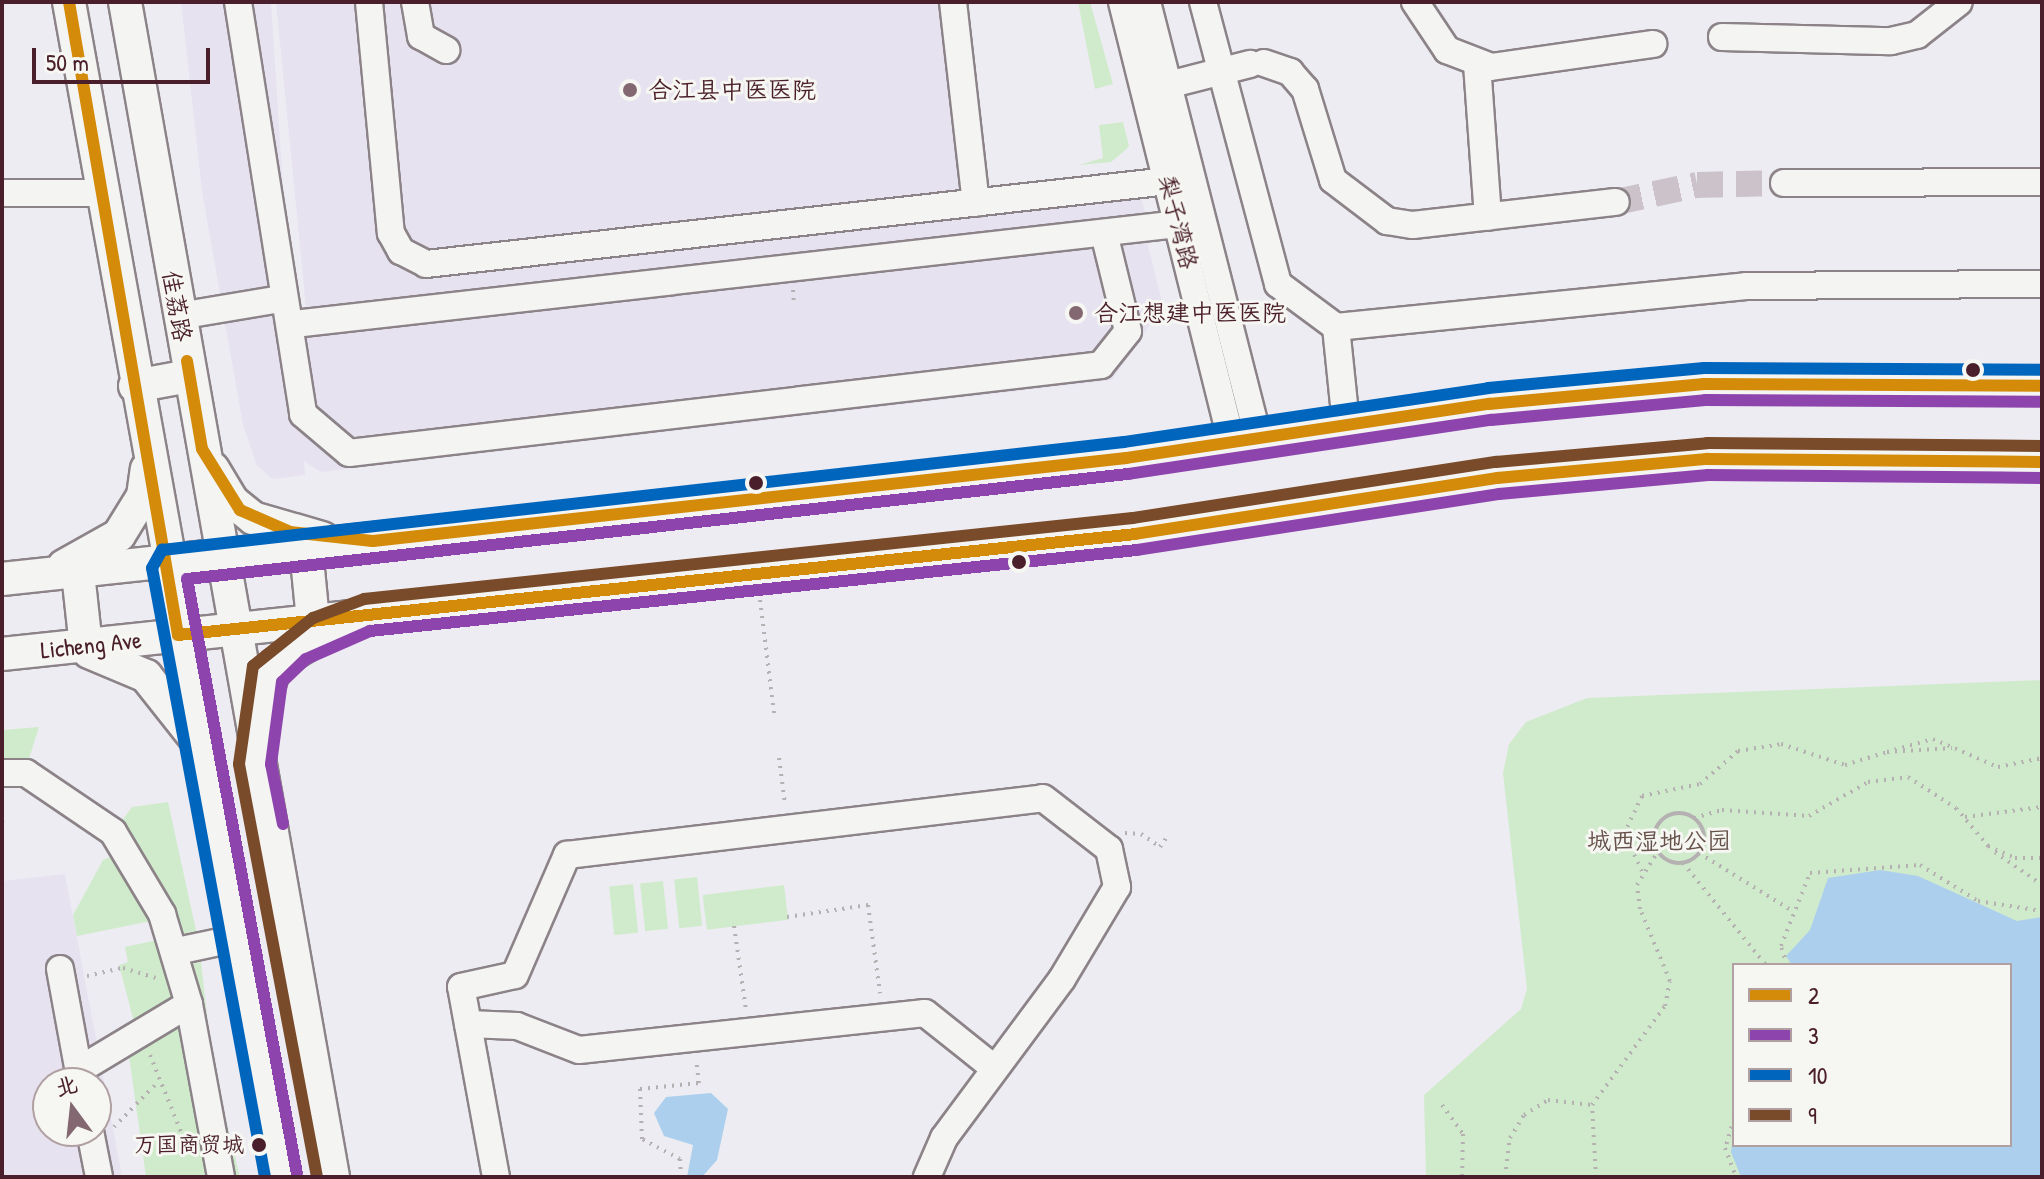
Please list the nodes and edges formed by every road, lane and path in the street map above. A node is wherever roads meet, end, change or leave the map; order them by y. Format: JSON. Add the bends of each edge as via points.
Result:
{"nodes":[{"id":1,"x":69,"y":2,"type":"edge"},
{"id":2,"x":125,"y":2,"type":"edge"},
{"id":3,"x":238,"y":2,"type":"edge"},
{"id":4,"x":369,"y":2,"type":"edge"},
{"id":5,"x":415,"y":2,"type":"edge"},
{"id":6,"x":953,"y":2,"type":"edge"},
{"id":7,"x":1122,"y":2,"type":"edge"},
{"id":8,"x":1147,"y":2,"type":"edge"},
{"id":9,"x":1203,"y":2,"type":"edge"},
{"id":10,"x":1415,"y":2,"type":"edge"},
{"id":11,"x":1959,"y":2,"type":"edge"},
{"id":12,"x":1722,"y":37,"type":"dead end"},
{"id":13,"x":1653,"y":44,"type":"dead end"},
{"id":14,"x":446,"y":50,"type":"dead end"},
{"id":15,"x":1477,"y":64,"type":"junction"},
{"id":16,"x":1221,"y":71,"type":"junction"},
{"id":17,"x":1168,"y":85,"type":"junction"},
{"id":18,"x":1168,"y":181,"type":"junction"},
{"id":19,"x":2042,"y":182,"type":"edge"},
{"id":20,"x":1784,"y":183,"type":"tunnel mouth"},
{"id":21,"x":2,"y":193,"type":"edge"},
{"id":22,"x":101,"y":193,"type":"junction"},
{"id":23,"x":1616,"y":202,"type":"tunnel mouth"},
{"id":24,"x":976,"y":203,"type":"junction"},
{"id":25,"x":1488,"y":217,"type":"junction"},
{"id":26,"x":1179,"y":224,"type":"junction"},
{"id":27,"x":1104,"y":233,"type":"junction"},
{"id":28,"x":2042,"y":284,"type":"edge"},
{"id":29,"x":281,"y":299,"type":"junction"},
{"id":30,"x":179,"y":316,"type":"junction"},
{"id":31,"x":294,"y":324,"type":"junction"},
{"id":32,"x":1336,"y":327,"type":"junction"},
{"id":33,"x":189,"y":376,"type":"junction"},
{"id":34,"x":135,"y":386,"type":"junction"},
{"id":35,"x":2042,"y":386,"type":"edge"},
{"id":36,"x":1346,"y":424,"type":"junction"},
{"id":37,"x":1245,"y":440,"type":"junction"},
{"id":38,"x":146,"y":446,"type":"junction"},
{"id":39,"x":202,"y":449,"type":"junction"},
{"id":40,"x":2042,"y":462,"type":"edge"},
{"id":41,"x":373,"y":541,"type":"junction"},
{"id":42,"x":306,"y":549,"type":"junction"},
{"id":43,"x":221,"y":559,"type":"junction"},
{"id":44,"x":168,"y":565,"type":"junction"},
{"id":45,"x":78,"y":573,"type":"junction"},
{"id":46,"x":757,"y":574,"type":"junction"},
{"id":47,"x":38,"y":576,"type":"junction"},
{"id":48,"x":2,"y":579,"type":"edge"},
{"id":49,"x":366,"y":615,"type":"junction"},
{"id":50,"x":313,"y":620,"type":"junction"},
{"id":51,"x":230,"y":629,"type":"junction"},
{"id":52,"x":178,"y":635,"type":"junction"},
{"id":53,"x":80,"y":648,"type":"junction"},
{"id":54,"x":2,"y":654,"type":"edge"},
{"id":55,"x":774,"y":713,"type":"dead end"},
{"id":56,"x":1952,"y":748,"type":"junction"},
{"id":57,"x":1887,"y":752,"type":"junction"},
{"id":58,"x":779,"y":758,"type":"dead end"},
{"id":59,"x":2042,"y":758,"type":"edge"},
{"id":60,"x":255,"y":764,"type":"junction"},
{"id":61,"x":206,"y":768,"type":"junction"},
{"id":62,"x":2,"y":773,"type":"edge"},
{"id":63,"x":2042,"y":807,"type":"edge"},
{"id":64,"x":1965,"y":817,"type":"junction"},
{"id":65,"x":9,"y":818,"type":"dead end"},
{"id":66,"x":1694,"y":818,"type":"junction"},
{"id":67,"x":2,"y":820,"type":"edge"},
{"id":68,"x":267,"y":827,"type":"junction"},
{"id":69,"x":788,"y":829,"type":"junction"},
{"id":70,"x":220,"y":837,"type":"junction"},
{"id":71,"x":1167,"y":837,"type":"dead end"},
{"id":72,"x":1988,"y":846,"type":"junction"},
{"id":73,"x":1109,"y":849,"type":"junction"},
{"id":74,"x":1658,"y":852,"type":"junction"},
{"id":75,"x":1699,"y":853,"type":"junction"},
{"id":76,"x":2042,"y":858,"type":"edge"},
{"id":77,"x":1683,"y":863,"type":"junction"},
{"id":78,"x":1642,"y":871,"type":"junction"},
{"id":79,"x":2042,"y":885,"type":"edge"},
{"id":80,"x":1792,"y":911,"type":"junction"},
{"id":81,"x":2042,"y":911,"type":"edge"},
{"id":82,"x":787,"y":917,"type":"dead end"},
{"id":83,"x":734,"y":926,"type":"dead end"},
{"id":84,"x":238,"y":938,"type":"junction"},
{"id":85,"x":177,"y":951,"type":"junction"},
{"id":86,"x":1764,"y":963,"type":"edge"},
{"id":87,"x":1786,"y":963,"type":"edge"},
{"id":88,"x":61,"y":975,"type":"joint"},
{"id":89,"x":187,"y":995,"type":"junction"},
{"id":90,"x":883,"y":1014,"type":"junction"},
{"id":91,"x":468,"y":1024,"type":"junction"},
{"id":92,"x":748,"y":1031,"type":"junction"},
{"id":93,"x":147,"y":1033,"type":"junction"},
{"id":94,"x":693,"y":1038,"type":"junction"},
{"id":95,"x":78,"y":1067,"type":"edge"},
{"id":96,"x":95,"y":1067,"type":"edge"},
{"id":97,"x":994,"y":1068,"type":"junction"},
{"id":98,"x":157,"y":1083,"type":"junction"},
{"id":99,"x":1442,"y":1105,"type":"dead end"},
{"id":100,"x":1592,"y":1105,"type":"junction"},
{"id":101,"x":112,"y":1122,"type":"edge"},
{"id":102,"x":1732,"y":1125,"type":"edge"},
{"id":103,"x":93,"y":1147,"type":"edge"},
{"id":104,"x":192,"y":1163,"type":"dead end"},
{"id":105,"x":99,"y":1177,"type":"edge"},
{"id":106,"x":221,"y":1177,"type":"edge"},
{"id":107,"x":281,"y":1177,"type":"edge"},
{"id":108,"x":333,"y":1177,"type":"edge"},
{"id":109,"x":496,"y":1177,"type":"edge"},
{"id":110,"x":681,"y":1177,"type":"edge"},
{"id":111,"x":742,"y":1177,"type":"edge"},
{"id":112,"x":752,"y":1177,"type":"edge"},
{"id":113,"x":927,"y":1177,"type":"edge"},
{"id":114,"x":1462,"y":1177,"type":"edge"},
{"id":115,"x":1505,"y":1177,"type":"edge"},
{"id":116,"x":1596,"y":1177,"type":"edge"},
{"id":117,"x":1736,"y":1177,"type":"edge"}],
"edges":[{"from":1,"to":22,"type":"main road"},
{"from":2,"to":30,"type":"main road","name":"佳荔路"},
{"from":3,"to":29,"type":"street"},
{"from":4,"to":24,"type":"street","via":[[391,233],[417,261]]},
{"from":5,"to":14,"type":"street","via":[[421,36]]},
{"from":6,"to":24,"type":"street"},
{"from":7,"to":18,"type":"street","name":"梨子湾路"},
{"from":8,"to":17,"type":"street","name":"梨子湾路"},
{"from":9,"to":16,"type":"street"},
{"from":10,"to":15,"type":"street","via":[[1437,42]]},
{"from":11,"to":12,"type":"street","via":[[1917,35],[1891,41]]},
{"from":13,"to":15,"type":"street","via":[[1508,68]]},
{"from":15,"to":25,"type":"street"},
{"from":16,"to":17,"type":"street"},
{"from":16,"to":25,"type":"street","via":[[1257,64],[1298,79],[1328,172],[1378,217],[1413,225]]},
{"from":16,"to":32,"type":"street","via":[[1278,284]]},
{"from":17,"to":37,"type":"street","name":"梨子湾路"},
{"from":18,"to":24,"type":"street"},
{"from":18,"to":26,"type":"street","name":"梨子湾路"},
{"from":19,"to":20,"type":"street"},
{"from":21,"to":22,"type":"street"},
{"from":22,"to":34,"type":"main road"},
{"from":23,"to":25,"type":"street"},
{"from":26,"to":27,"type":"street"},
{"from":26,"to":37,"type":"street","name":"梨子湾路"},
{"from":27,"to":31,"type":"street"},
{"from":27,"to":31,"type":"street","via":[[1128,331],[1101,365],[349,453],[303,414]]},
{"from":28,"to":32,"type":"street","via":[[1746,286]]},
{"from":29,"to":30,"type":"street"},
{"from":29,"to":31,"type":"street"},
{"from":30,"to":33,"type":"main road","name":"佳荔路"},
{"from":32,"to":36,"type":"street"},
{"from":33,"to":34,"type":"main road"},
{"from":33,"to":39,"type":"main road","name":"佳荔路"},
{"from":34,"to":38,"type":"main road"},
{"from":35,"to":36,"type":"main road","via":[[1704,384]]},
{"from":36,"to":37,"type":"main road"},
{"from":37,"to":41,"type":"main road"},
{"from":38,"to":44,"type":"main road"},
{"from":38,"to":47,"type":"main road","via":[[147,484],[119,535]]},
{"from":39,"to":41,"type":"main road","via":[[232,501],[253,518],[290,532]]},
{"from":39,"to":43,"type":"main road","name":"佳荔路"},
{"from":40,"to":46,"type":"main road","name":"Licheng Ave","via":[[1707,459],[1497,478],[1135,534]]},
{"from":41,"to":42,"type":"main road"},
{"from":42,"to":43,"type":"main road"},
{"from":42,"to":50,"type":"main road"},
{"from":43,"to":44,"type":"main road"},
{"from":43,"to":51,"type":"main road","name":"佳荔路"},
{"from":44,"to":45,"type":"main road"},
{"from":44,"to":52,"type":"main road"},
{"from":45,"to":47,"type":"main road"},
{"from":45,"to":53,"type":"main road"},
{"from":46,"to":49,"type":"main road","name":"Licheng Ave"},
{"from":46,"to":55,"type":"path"},
{"from":47,"to":48,"type":"main road"},
{"from":49,"to":50,"type":"main road","name":"Licheng Ave"},
{"from":49,"to":60,"type":"main road","via":[[319,633],[275,665],[263,684]]},
{"from":50,"to":51,"type":"main road","name":"Licheng Ave"},
{"from":51,"to":52,"type":"main road","name":"Licheng Ave"},
{"from":51,"to":60,"type":"main road","name":"佳荔路"},
{"from":52,"to":53,"type":"main road","name":"Licheng Ave"},
{"from":52,"to":61,"type":"main road"},
{"from":53,"to":54,"type":"main road","name":"Licheng Ave"},
{"from":53,"to":61,"type":"main road","via":[[127,664],[157,686],[188,724]]},
{"from":56,"to":57,"type":"path"},
{"from":56,"to":57,"type":"path","via":[[1915,739]]},
{"from":56,"to":59,"type":"path","via":[[1998,767]]},
{"from":57,"to":78,"type":"path","via":[[1845,765],[1781,744],[1755,746],[1700,784],[1642,796],[1624,834]]},
{"from":58,"to":69,"type":"path"},
{"from":60,"to":68,"type":"main road","name":"佳荔路"},
{"from":61,"to":70,"type":"main road"},
{"from":62,"to":85,"type":"street","via":[[26,773],[113,832]]},
{"from":63,"to":64,"type":"path"},
{"from":64,"to":66,"type":"path","via":[[1935,791],[1887,777],[1809,816],[1722,810]]},
{"from":64,"to":72,"type":"path"},
{"from":65,"to":67,"type":"path"},
{"from":66,"to":74,"type":"path","via":[[1674,814],[1658,824]]},
{"from":66,"to":75,"type":"path","via":[[1704,834]]},
{"from":68,"to":70,"type":"main road"},
{"from":68,"to":108,"type":"main road","name":"佳荔路"},
{"from":69,"to":73,"type":"street","via":[[1043,798]]},
{"from":69,"to":91,"type":"street","via":[[567,855],[515,975],[461,987]]},
{"from":70,"to":84,"type":"main road"},
{"from":71,"to":73,"type":"path","via":[[1160,847],[1133,831]]},
{"from":72,"to":76,"type":"path","via":[[2015,858]]},
{"from":72,"to":79,"type":"path"},
{"from":73,"to":97,"type":"street","via":[[1117,887],[1111,903]]},
{"from":74,"to":77,"type":"path"},
{"from":74,"to":78,"type":"path"},
{"from":75,"to":77,"type":"path"},
{"from":75,"to":80,"type":"path"},
{"from":77,"to":86,"type":"path"},
{"from":78,"to":100,"type":"path","via":[[1640,909],[1670,981],[1665,1006]]},
{"from":80,"to":81,"type":"path","via":[[1804,876],[1872,865],[1920,865],[1978,901]]},
{"from":80,"to":87,"type":"path","via":[[1781,946]]},
{"from":82,"to":90,"type":"path","via":[[868,905]]},
{"from":83,"to":92,"type":"path"},
{"from":84,"to":85,"type":"street"},
{"from":84,"to":107,"type":"main road"},
{"from":85,"to":89,"type":"street"},
{"from":88,"to":89,"type":"path","via":[[123,968]]},
{"from":88,"to":95,"type":"street"},
{"from":89,"to":93,"type":"street"},
{"from":89,"to":106,"type":"street"},
{"from":90,"to":92,"type":"street"},
{"from":90,"to":97,"type":"street","via":[[925,1013]]},
{"from":91,"to":94,"type":"street","via":[[517,1026],[579,1050]]},
{"from":91,"to":109,"type":"street"},
{"from":92,"to":94,"type":"street"},
{"from":93,"to":96,"type":"street"},
{"from":93,"to":98,"type":"path"},
{"from":94,"to":110,"type":"path","via":[[699,1083],[640,1089],[642,1139],[680,1159]]},
{"from":97,"to":113,"type":"street","via":[[944,1138]]},
{"from":98,"to":101,"type":"path"},
{"from":98,"to":104,"type":"path"},
{"from":99,"to":114,"type":"path","via":[[1463,1134]]},
{"from":100,"to":115,"type":"path","via":[[1548,1100],[1524,1115],[1510,1138]]},
{"from":100,"to":116,"type":"path"},
{"from":102,"to":117,"type":"path","via":[[1725,1148]]},
{"from":103,"to":105,"type":"street"},
{"from":111,"to":112,"type":"path"}]}
